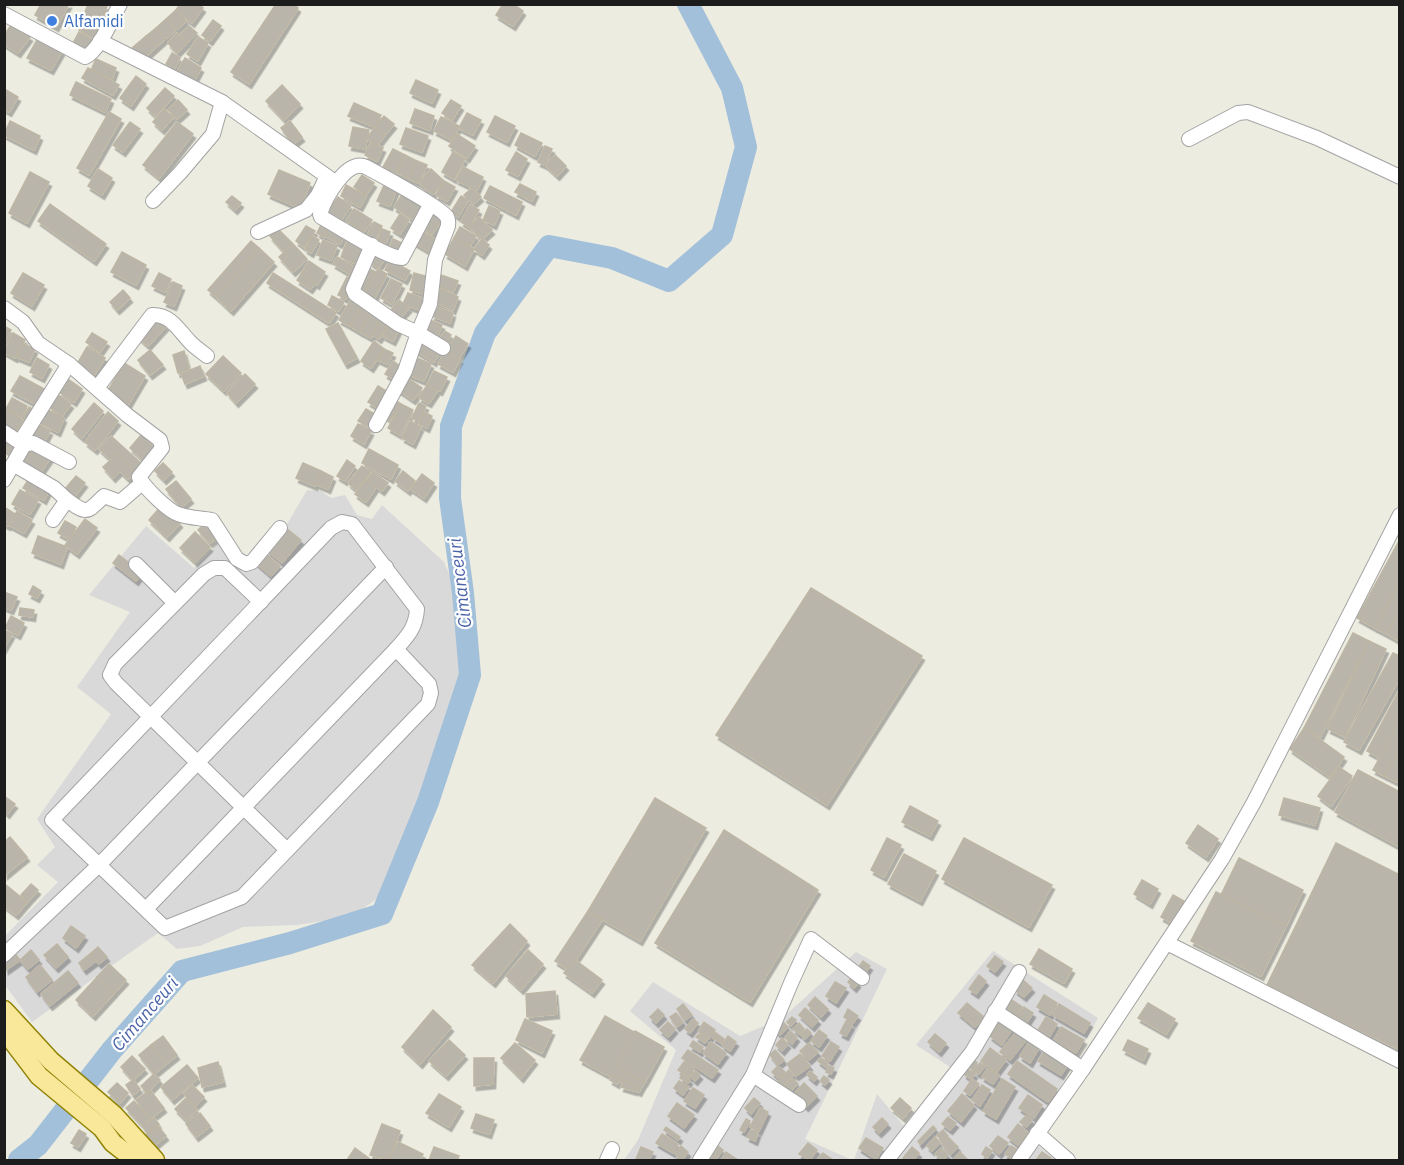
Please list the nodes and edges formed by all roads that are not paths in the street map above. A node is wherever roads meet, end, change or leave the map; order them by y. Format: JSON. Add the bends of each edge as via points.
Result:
{"nodes":[{"id":1,"x":120,"y":4,"type":"edge"},
{"id":2,"x":4,"y":14,"type":"edge"},
{"id":3,"x":100,"y":41,"type":"junction"},
{"id":4,"x":222,"y":102,"type":"junction"},
{"id":5,"x":1189,"y":139,"type":"dead end"},
{"id":6,"x":1400,"y":177,"type":"edge"},
{"id":7,"x":330,"y":180,"type":"junction"},
{"id":8,"x":153,"y":201,"type":"dead end"},
{"id":9,"x":430,"y":205,"type":"junction"},
{"id":10,"x":258,"y":232,"type":"dead end"},
{"id":11,"x":372,"y":245,"type":"junction"},
{"id":12,"x":4,"y":308,"type":"edge"},
{"id":13,"x":418,"y":333,"type":"junction"},
{"id":14,"x":443,"y":348,"type":"dead end"},
{"id":15,"x":207,"y":356,"type":"dead end"},
{"id":16,"x":69,"y":364,"type":"junction"},
{"id":17,"x":97,"y":388,"type":"junction"},
{"id":18,"x":376,"y":425,"type":"dead end"},
{"id":19,"x":4,"y":432,"type":"edge"},
{"id":20,"x":22,"y":443,"type":"junction"},
{"id":21,"x":69,"y":462,"type":"dead end"},
{"id":22,"x":13,"y":465,"type":"junction"},
{"id":23,"x":4,"y":480,"type":"edge"},
{"id":24,"x":142,"y":483,"type":"junction"},
{"id":25,"x":67,"y":500,"type":"junction"},
{"id":26,"x":1400,"y":515,"type":"edge"},
{"id":27,"x":53,"y":520,"type":"dead end"},
{"id":28,"x":280,"y":528,"type":"dead end"},
{"id":29,"x":136,"y":564,"type":"dead end"},
{"id":30,"x":386,"y":567,"type":"junction"},
{"id":31,"x":261,"y":602,"type":"junction"},
{"id":32,"x":175,"y":603,"type":"junction"},
{"id":33,"x":396,"y":649,"type":"junction"},
{"id":34,"x":151,"y":717,"type":"junction"},
{"id":35,"x":198,"y":764,"type":"junction"},
{"id":36,"x":243,"y":807,"type":"junction"},
{"id":37,"x":287,"y":850,"type":"junction"},
{"id":38,"x":99,"y":865,"type":"junction"},
{"id":39,"x":146,"y":909,"type":"junction"},
{"id":40,"x":1167,"y":943,"type":"junction"},
{"id":41,"x":4,"y":955,"type":"edge"},
{"id":42,"x":1019,"y":972,"type":"dead end"},
{"id":43,"x":862,"y":978,"type":"dead end"},
{"id":44,"x":4,"y":1010,"type":"edge"},
{"id":45,"x":995,"y":1011,"type":"junction"},
{"id":46,"x":4,"y":1024,"type":"edge"},
{"id":47,"x":1400,"y":1061,"type":"edge"},
{"id":48,"x":1083,"y":1069,"type":"junction"},
{"id":49,"x":753,"y":1075,"type":"junction"},
{"id":50,"x":799,"y":1105,"type":"dead end"},
{"id":51,"x":1037,"y":1133,"type":"junction"},
{"id":52,"x":135,"y":1161,"type":"edge"},
{"id":53,"x":155,"y":1161,"type":"edge"},
{"id":54,"x":700,"y":1161,"type":"edge"},
{"id":55,"x":886,"y":1161,"type":"edge"},
{"id":56,"x":1019,"y":1161,"type":"edge"},
{"id":57,"x":1068,"y":1161,"type":"edge"}],
"edges":[{"from":1,"to":3,"type":"street"},
{"from":2,"to":3,"type":"street","via":[[81,56],[88,56]]},
{"from":3,"to":4,"type":"street"},
{"from":4,"to":7,"type":"street"},
{"from":4,"to":8,"type":"street","via":[[213,134]]},
{"from":5,"to":6,"type":"street","via":[[1238,113],[1248,112],[1317,138]]},
{"from":7,"to":9,"type":"street","via":[[362,165]]},
{"from":7,"to":10,"type":"street","via":[[306,210]]},
{"from":7,"to":11,"type":"street","via":[[321,217]]},
{"from":9,"to":11,"type":"street","via":[[402,258]]},
{"from":9,"to":13,"type":"street","via":[[449,220],[435,260],[430,304]]},
{"from":11,"to":13,"type":"street","via":[[353,289],[355,294]]},
{"from":12,"to":16,"type":"street","via":[[23,322],[38,343]]},
{"from":13,"to":14,"type":"street"},
{"from":13,"to":18,"type":"street","via":[[405,370]]},
{"from":15,"to":17,"type":"street","via":[[173,323],[152,315]]},
{"from":16,"to":17,"type":"street"},
{"from":16,"to":20,"type":"street"},
{"from":17,"to":24,"type":"street","via":[[160,440],[162,448],[140,474]]},
{"from":19,"to":20,"type":"street"},
{"from":20,"to":21,"type":"street","via":[[33,443]]},
{"from":20,"to":22,"type":"street"},
{"from":22,"to":23,"type":"street"},
{"from":22,"to":25,"type":"street"},
{"from":24,"to":25,"type":"street","via":[[120,502],[105,496],[87,512]]},
{"from":24,"to":28,"type":"street","via":[[174,512],[212,520],[243,563],[252,562]]},
{"from":25,"to":27,"type":"street"},
{"from":26,"to":40,"type":"street","via":[[1254,802]]},
{"from":29,"to":32,"type":"street"},
{"from":30,"to":31,"type":"street","via":[[352,524],[342,522],[331,528]]},
{"from":30,"to":33,"type":"street","via":[[417,609],[412,631]]},
{"from":30,"to":35,"type":"street"},
{"from":31,"to":32,"type":"street","via":[[225,568],[214,568]]},
{"from":31,"to":34,"type":"street"},
{"from":32,"to":34,"type":"street","via":[[115,664],[110,675]]},
{"from":33,"to":36,"type":"street"},
{"from":33,"to":37,"type":"street","via":[[429,684],[428,704]]},
{"from":34,"to":35,"type":"street"},
{"from":34,"to":38,"type":"street","via":[[52,820]]},
{"from":35,"to":36,"type":"street"},
{"from":35,"to":38,"type":"street"},
{"from":36,"to":37,"type":"street"},
{"from":36,"to":39,"type":"street"},
{"from":37,"to":39,"type":"street","via":[[242,897],[165,928]]},
{"from":38,"to":39,"type":"street"},
{"from":38,"to":41,"type":"street"},
{"from":40,"to":47,"type":"street"},
{"from":40,"to":48,"type":"street"},
{"from":42,"to":45,"type":"street"},
{"from":43,"to":49,"type":"street","via":[[812,939]]},
{"from":44,"to":53,"type":"main road","via":[[51,1061],[114,1114]]},
{"from":45,"to":48,"type":"street"},
{"from":45,"to":55,"type":"street","via":[[962,1066]]},
{"from":46,"to":52,"type":"main road","via":[[39,1076]]},
{"from":48,"to":51,"type":"street"},
{"from":49,"to":50,"type":"street"},
{"from":49,"to":54,"type":"street"},
{"from":51,"to":56,"type":"street"},
{"from":51,"to":57,"type":"street"}]}
